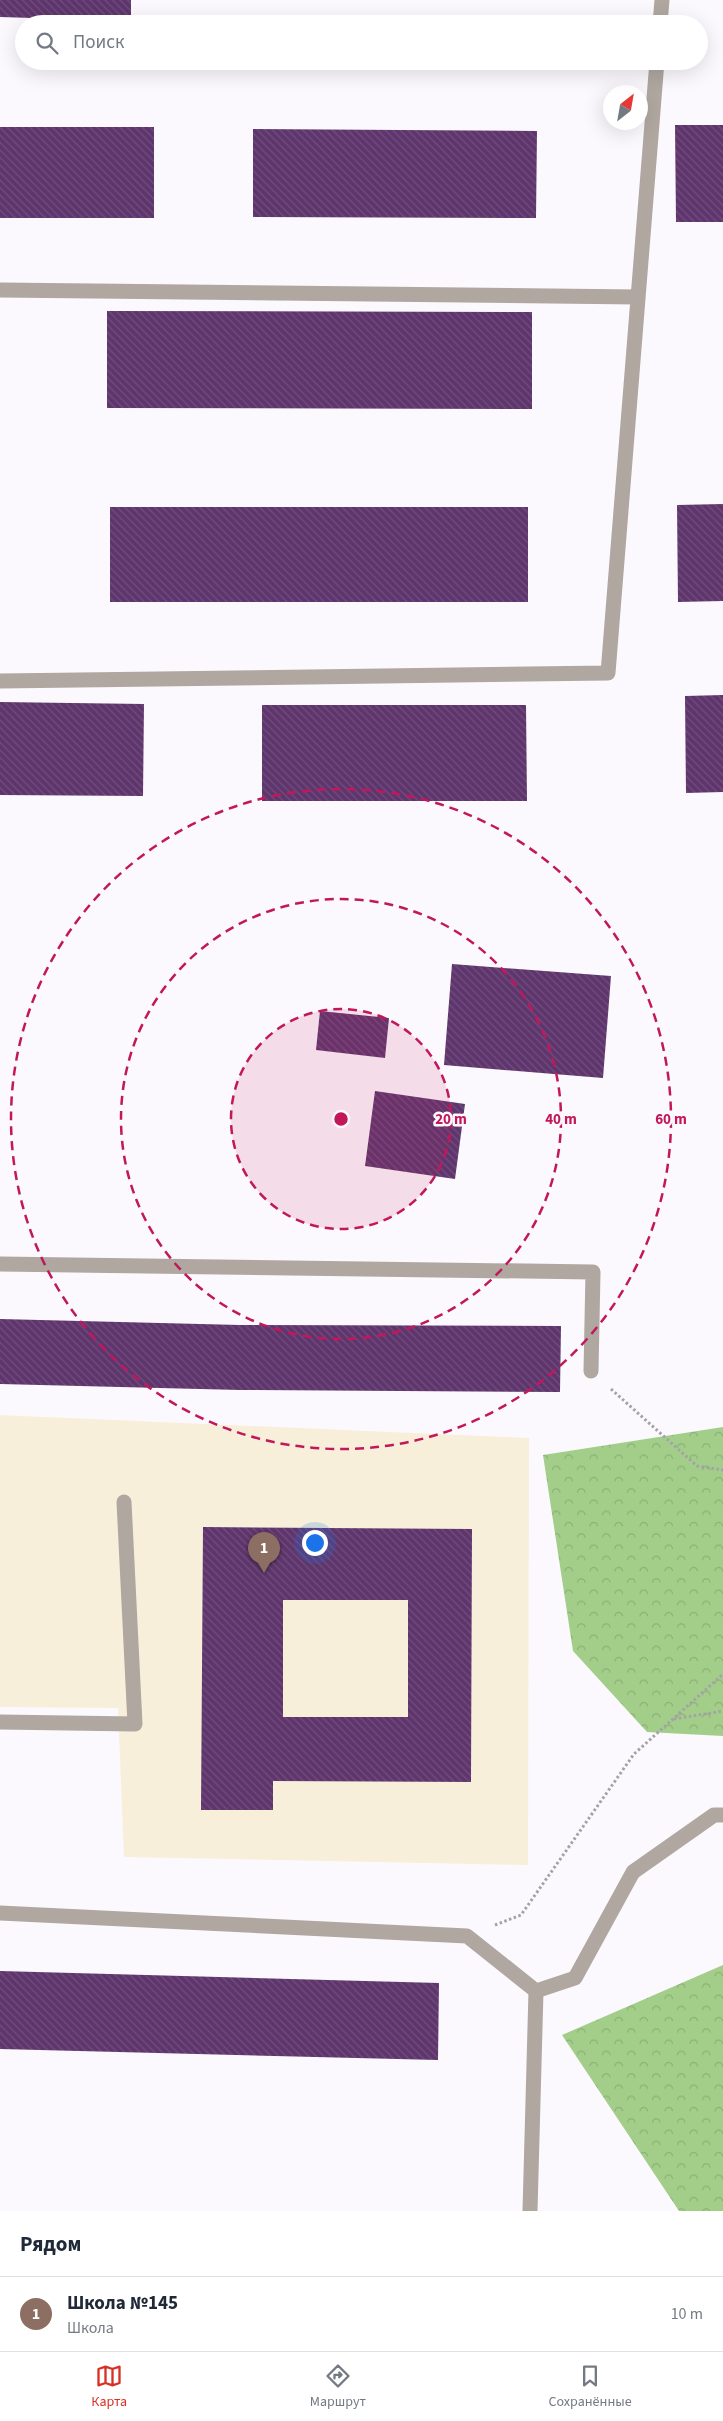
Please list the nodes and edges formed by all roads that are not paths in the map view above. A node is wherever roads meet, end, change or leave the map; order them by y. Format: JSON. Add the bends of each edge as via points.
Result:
{"nodes":[{"id":1,"x":662,"y":0,"type":"edge"},
{"id":2,"x":661,"y":15,"type":"edge"},
{"id":3,"x":656,"y":70,"type":"edge"},
{"id":4,"x":0,"y":290,"type":"edge"},
{"id":5,"x":638,"y":297,"type":"junction"},
{"id":6,"x":0,"y":681,"type":"edge"},
{"id":7,"x":0,"y":1264,"type":"edge"},
{"id":8,"x":591,"y":1372,"type":"road end"},
{"id":9,"x":124,"y":1502,"type":"dead end"},
{"id":10,"x":0,"y":1722,"type":"edge"},
{"id":11,"x":723,"y":1815,"type":"edge"},
{"id":12,"x":0,"y":1913,"type":"edge"},
{"id":13,"x":536,"y":1991,"type":"junction"},
{"id":14,"x":530,"y":2211,"type":"edge"}],
"edges":[{"from":1,"to":2,"type":"lane"},
{"from":3,"to":5,"type":"lane"},
{"from":4,"to":5,"type":"lane"},
{"from":5,"to":6,"type":"lane","via":[[608,673]]},
{"from":7,"to":8,"type":"lane","via":[[593,1272]]},
{"from":9,"to":10,"type":"lane","via":[[135,1724]]},
{"from":11,"to":13,"type":"lane","via":[[714,1815],[633,1872],[575,1978]]},
{"from":12,"to":13,"type":"lane","via":[[467,1936]]},
{"from":13,"to":14,"type":"lane"}]}
